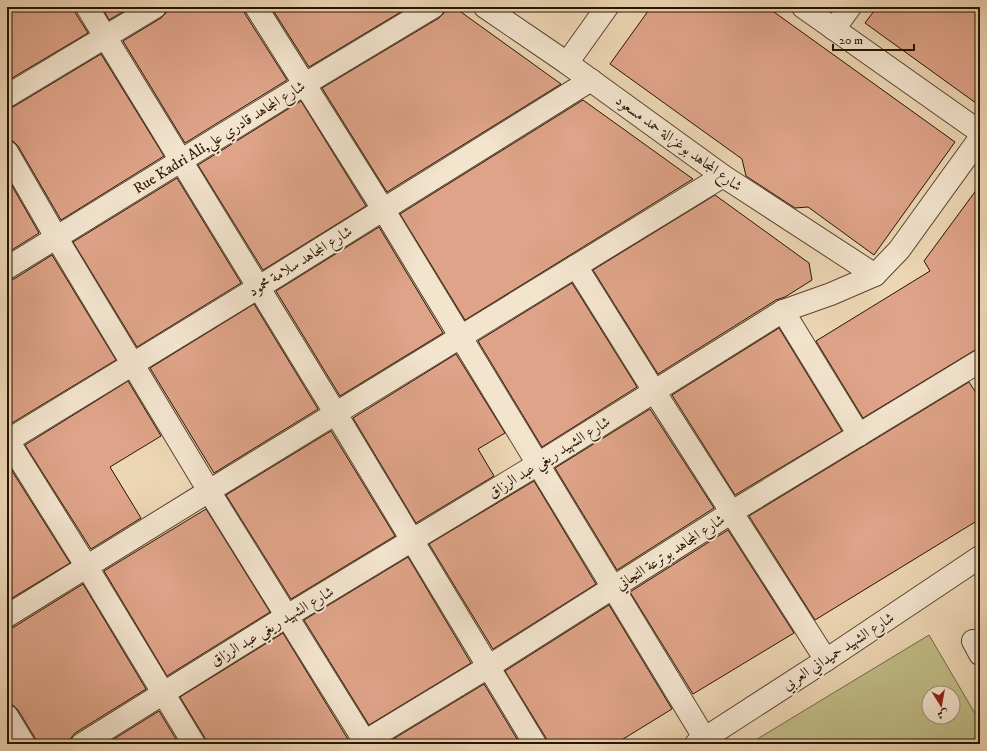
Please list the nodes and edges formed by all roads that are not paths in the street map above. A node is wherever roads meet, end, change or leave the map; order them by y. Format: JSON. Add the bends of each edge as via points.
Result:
{"nodes":[{"id":1,"x":87,"y":7,"type":"edge"},
{"id":2,"x":155,"y":7,"type":"edge"},
{"id":3,"x":256,"y":7,"type":"edge"},
{"id":4,"x":433,"y":7,"type":"edge"},
{"id":5,"x":485,"y":7,"type":"edge"},
{"id":6,"x":607,"y":7,"type":"edge"},
{"id":7,"x":803,"y":7,"type":"edge"},
{"id":8,"x":850,"y":7,"type":"edge"},
{"id":9,"x":834,"y":29,"type":"junction"},
{"id":10,"x":105,"y":36,"type":"junction"},
{"id":11,"x":567,"y":62,"type":"junction"},
{"id":12,"x":591,"y":80,"type":"junction"},
{"id":13,"x":305,"y":84,"type":"junction"},
{"id":14,"x":7,"y":96,"type":"edge"},
{"id":15,"x":980,"y":132,"type":"edge"},
{"id":16,"x":980,"y":138,"type":"edge"},
{"id":17,"x":7,"y":152,"type":"edge"},
{"id":18,"x":181,"y":160,"type":"junction"},
{"id":19,"x":724,"y":176,"type":"junction"},
{"id":20,"x":383,"y":209,"type":"junction"},
{"id":21,"x":56,"y":237,"type":"junction"},
{"id":22,"x":576,"y":266,"type":"junction"},
{"id":23,"x":7,"y":268,"type":"edge"},
{"id":24,"x":875,"y":275,"type":"junction"},
{"id":25,"x":259,"y":287,"type":"junction"},
{"id":26,"x":783,"y":311,"type":"junction"},
{"id":27,"x":460,"y":337,"type":"junction"},
{"id":28,"x":980,"y":361,"type":"edge"},
{"id":29,"x":133,"y":364,"type":"junction"},
{"id":30,"x":654,"y":391,"type":"junction"},
{"id":31,"x":336,"y":414,"type":"junction"},
{"id":32,"x":859,"y":435,"type":"junction"},
{"id":33,"x":7,"y":440,"type":"edge"},
{"id":34,"x":538,"y":464,"type":"junction"},
{"id":35,"x":209,"y":491,"type":"junction"},
{"id":36,"x":732,"y":512,"type":"junction"},
{"id":37,"x":413,"y":541,"type":"junction"},
{"id":38,"x":980,"y":557,"type":"edge"},
{"id":39,"x":87,"y":567,"type":"junction"},
{"id":40,"x":613,"y":588,"type":"junction"},
{"id":41,"x":7,"y":616,"type":"edge"},
{"id":42,"x":287,"y":616,"type":"junction"},
{"id":43,"x":826,"y":660,"type":"junction"},
{"id":44,"x":488,"y":667,"type":"junction"},
{"id":45,"x":163,"y":693,"type":"junction"},
{"id":46,"x":7,"y":716,"type":"edge"},
{"id":47,"x":700,"y":741,"type":"edge"},
{"id":48,"x":363,"y":743,"type":"edge"},
{"id":49,"x":24,"y":744,"type":"edge"},
{"id":50,"x":82,"y":744,"type":"edge"},
{"id":51,"x":194,"y":744,"type":"edge"},
{"id":52,"x":535,"y":744,"type":"edge"}],
"edges":[{"from":1,"to":10,"type":"street"},
{"from":2,"to":10,"type":"street"},
{"from":3,"to":13,"type":"street"},
{"from":4,"to":13,"type":"street","name":"Rue Kadri Ali,شارع المجاهد قادري علي"},
{"from":5,"to":11,"type":"street","name":"شارع المجاهد بوغزالة حمد مسعود"},
{"from":6,"to":11,"type":"street"},
{"from":7,"to":9,"type":"street"},
{"from":8,"to":9,"type":"street"},
{"from":9,"to":15,"type":"street"},
{"from":10,"to":14,"type":"street"},
{"from":10,"to":18,"type":"street"},
{"from":11,"to":12,"type":"street","name":"شارع المجاهد بوغزالة حمد مسعود"},
{"from":12,"to":19,"type":"street","name":"شارع المجاهد بوغزالة حمد مسعود"},
{"from":12,"to":20,"type":"street","name":"شارع المجاهد سلامة محمود"},
{"from":13,"to":18,"type":"street","name":"Rue Kadri Ali,شارع المجاهد قادري علي"},
{"from":13,"to":20,"type":"street"},
{"from":16,"to":24,"type":"street","name":"شارع الشهيد ريغي عبد الرزاق","via":[[899,250]]},
{"from":17,"to":21,"type":"street"},
{"from":18,"to":21,"type":"street","name":"Rue Kadri Ali,شارع المجاهد قادري علي"},
{"from":18,"to":25,"type":"street"},
{"from":19,"to":22,"type":"street"},
{"from":19,"to":24,"type":"street","name":"شارع المجاهد بوغزالة حمد مسعود"},
{"from":20,"to":25,"type":"street","name":"شارع المجاهد سلامة محمود"},
{"from":20,"to":27,"type":"street"},
{"from":21,"to":23,"type":"street","name":"Rue Kadri Ali,شارع المجاهد قادري علي"},
{"from":21,"to":29,"type":"street"},
{"from":22,"to":27,"type":"street"},
{"from":22,"to":30,"type":"street"},
{"from":24,"to":26,"type":"street","name":"شارع الشهيد ريغي عبد الرزاق"},
{"from":25,"to":29,"type":"street","name":"شارع المجاهد سلامة محمود"},
{"from":25,"to":31,"type":"street"},
{"from":26,"to":30,"type":"street","name":"شارع الشهيد ريغي عبد الرزاق"},
{"from":26,"to":32,"type":"street"},
{"from":27,"to":31,"type":"street"},
{"from":27,"to":34,"type":"street"},
{"from":28,"to":32,"type":"street","name":"شارع المجاهد بوترعة التجاني"},
{"from":29,"to":33,"type":"street","name":"شارع المجاهد سلامة محمود"},
{"from":29,"to":35,"type":"street"},
{"from":30,"to":34,"type":"street","name":"شارع الشهيد ريغي عبد الرزاق"},
{"from":30,"to":36,"type":"street"},
{"from":31,"to":35,"type":"street"},
{"from":31,"to":37,"type":"street"},
{"from":32,"to":36,"type":"street","name":"شارع المجاهد بوترعة التجاني"},
{"from":33,"to":39,"type":"street"},
{"from":34,"to":37,"type":"street","name":"شارع الشهيد ريغي عبد الرزاق"},
{"from":34,"to":40,"type":"street"},
{"from":35,"to":39,"type":"street"},
{"from":35,"to":42,"type":"street"},
{"from":36,"to":40,"type":"street","name":"شارع المجاهد بوترعة التجاني"},
{"from":36,"to":43,"type":"street"},
{"from":37,"to":42,"type":"street","name":"شارع الشهيد ريغي عبد الرزاق"},
{"from":37,"to":44,"type":"street"},
{"from":38,"to":43,"type":"street","name":"شارع الشهيد حميداني العربي"},
{"from":39,"to":41,"type":"street"},
{"from":39,"to":45,"type":"street"},
{"from":40,"to":44,"type":"street","name":"شارع المجاهد بوترعة التجاني"},
{"from":40,"to":47,"type":"street"},
{"from":42,"to":45,"type":"street","name":"شارع الشهيد ريغي عبد الرزاق"},
{"from":42,"to":48,"type":"street"},
{"from":43,"to":47,"type":"street","name":"شارع الشهيد حميداني العربي"},
{"from":44,"to":48,"type":"street","name":"شارع المجاهد بوترعة التجاني"},
{"from":44,"to":52,"type":"street"},
{"from":45,"to":50,"type":"street","name":"شارع الشهيد ريغي عبد الرزاق"},
{"from":45,"to":51,"type":"street"},
{"from":46,"to":49,"type":"street"}]}
